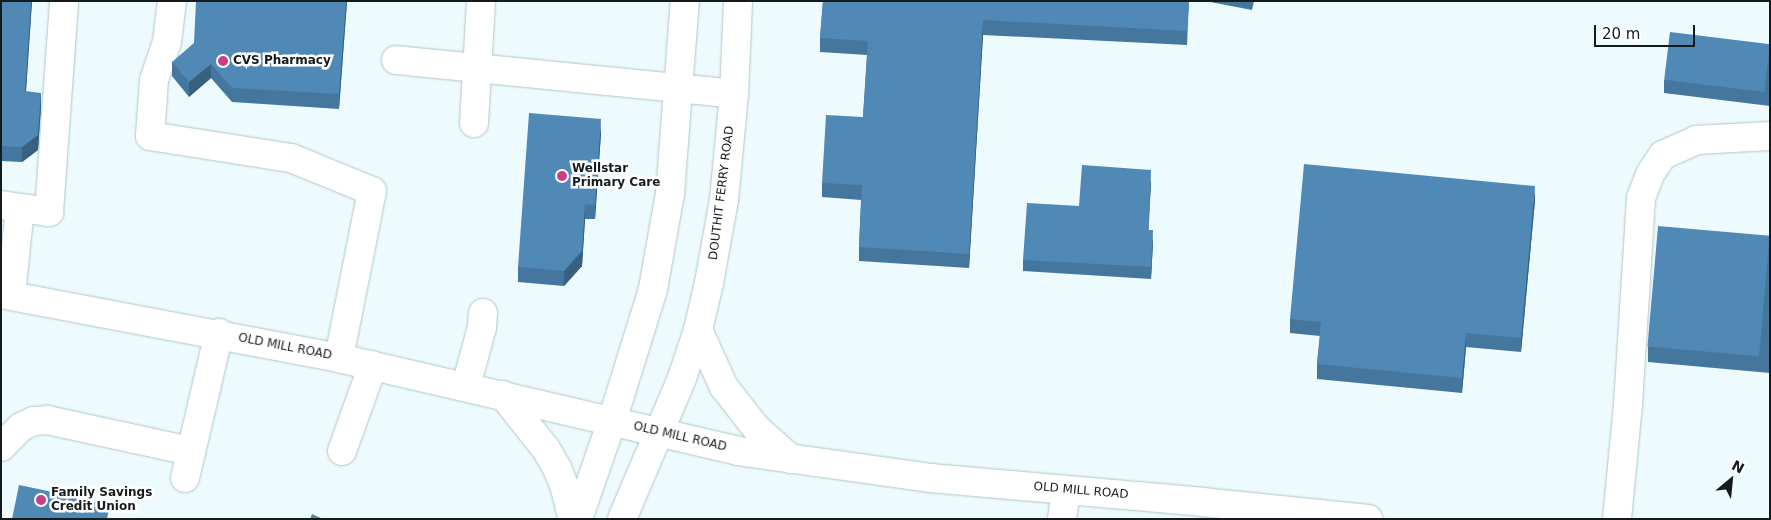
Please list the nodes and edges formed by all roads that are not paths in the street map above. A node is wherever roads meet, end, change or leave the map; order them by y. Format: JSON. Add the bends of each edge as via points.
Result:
{"nodes":[{"id":1,"x":64,"y":1,"type":"edge"},
{"id":2,"x":172,"y":1,"type":"edge"},
{"id":3,"x":481,"y":1,"type":"edge"},
{"id":4,"x":684,"y":1,"type":"edge"},
{"id":5,"x":738,"y":1,"type":"edge"},
{"id":6,"x":396,"y":60,"type":"dead end"},
{"id":7,"x":478,"y":69,"type":"junction"},
{"id":8,"x":678,"y":88,"type":"junction"},
{"id":9,"x":734,"y":94,"type":"junction"},
{"id":10,"x":474,"y":122,"type":"dead end"},
{"id":11,"x":1770,"y":136,"type":"edge"},
{"id":12,"x":11,"y":207,"type":"edge"},
{"id":13,"x":6,"y":295,"type":"edge"},
{"id":14,"x":483,"y":313,"type":"dead end"},
{"id":15,"x":698,"y":330,"type":"junction"},
{"id":16,"x":219,"y":333,"type":"junction"},
{"id":17,"x":339,"y":358,"type":"junction"},
{"id":18,"x":373,"y":366,"type":"junction"},
{"id":19,"x":466,"y":386,"type":"junction"},
{"id":20,"x":503,"y":395,"type":"junction"},
{"id":21,"x":612,"y":421,"type":"junction"},
{"id":22,"x":661,"y":432,"type":"junction"},
{"id":23,"x":1,"y":447,"type":"edge"},
{"id":24,"x":190,"y":451,"type":"junction"},
{"id":25,"x":342,"y":451,"type":"dead end"},
{"id":26,"x":791,"y":459,"type":"junction"},
{"id":27,"x":185,"y":478,"type":"dead end"},
{"id":28,"x":1066,"y":490,"type":"junction"},
{"id":29,"x":1200,"y":510,"type":"edge"},
{"id":30,"x":573,"y":519,"type":"edge"},
{"id":31,"x":578,"y":519,"type":"edge"},
{"id":32,"x":622,"y":519,"type":"edge"},
{"id":33,"x":1062,"y":519,"type":"edge"},
{"id":34,"x":1368,"y":519,"type":"edge"},
{"id":35,"x":1617,"y":519,"type":"edge"}],
"edges":[{"from":1,"to":12,"type":"street","via":[[49,212]]},
{"from":2,"to":17,"type":"street","via":[[167,42],[154,80],[150,136],[291,158],[372,191]]},
{"from":3,"to":7,"type":"street"},
{"from":4,"to":8,"type":"street"},
{"from":5,"to":9,"type":"street","name":"DOUTHIT FERRY ROAD"},
{"from":6,"to":7,"type":"street"},
{"from":7,"to":8,"type":"street"},
{"from":7,"to":10,"type":"street"},
{"from":8,"to":9,"type":"street"},
{"from":8,"to":21,"type":"street","via":[[663,243],[642,331]]},
{"from":9,"to":15,"type":"street","name":"DOUTHIT FERRY ROAD","via":[[719,234]]},
{"from":11,"to":35,"type":"street","via":[[1696,140],[1663,155],[1650,174],[1641,198],[1628,406]]},
{"from":12,"to":13,"type":"street"},
{"from":13,"to":16,"type":"street","name":"OLD MILL ROAD"},
{"from":14,"to":19,"type":"street"},
{"from":15,"to":22,"type":"street","name":"DOUTHIT FERRY ROAD"},
{"from":15,"to":26,"type":"street","via":[[724,387],[756,428]]},
{"from":16,"to":17,"type":"street","name":"OLD MILL ROAD"},
{"from":16,"to":24,"type":"street"},
{"from":17,"to":18,"type":"street","name":"OLD MILL ROAD"},
{"from":18,"to":19,"type":"street","name":"OLD MILL ROAD"},
{"from":18,"to":25,"type":"street"},
{"from":19,"to":20,"type":"street","name":"OLD MILL ROAD"},
{"from":20,"to":21,"type":"street","name":"OLD MILL ROAD"},
{"from":20,"to":30,"type":"street","via":[[533,431],[557,468]]},
{"from":21,"to":22,"type":"street","name":"OLD MILL ROAD"},
{"from":21,"to":31,"type":"street"},
{"from":22,"to":26,"type":"street","name":"OLD MILL ROAD"},
{"from":22,"to":32,"type":"street","name":"DOUTHIT FERRY ROAD"},
{"from":23,"to":24,"type":"street","via":[[20,427],[34,421],[60,422]]},
{"from":24,"to":27,"type":"street"},
{"from":26,"to":28,"type":"street","name":"OLD MILL ROAD","via":[[930,478]]},
{"from":28,"to":29,"type":"street","name":"OLD MILL ROAD"},
{"from":28,"to":33,"type":"street"},
{"from":29,"to":34,"type":"street","name":"OLD MILL ROAD"}]}
